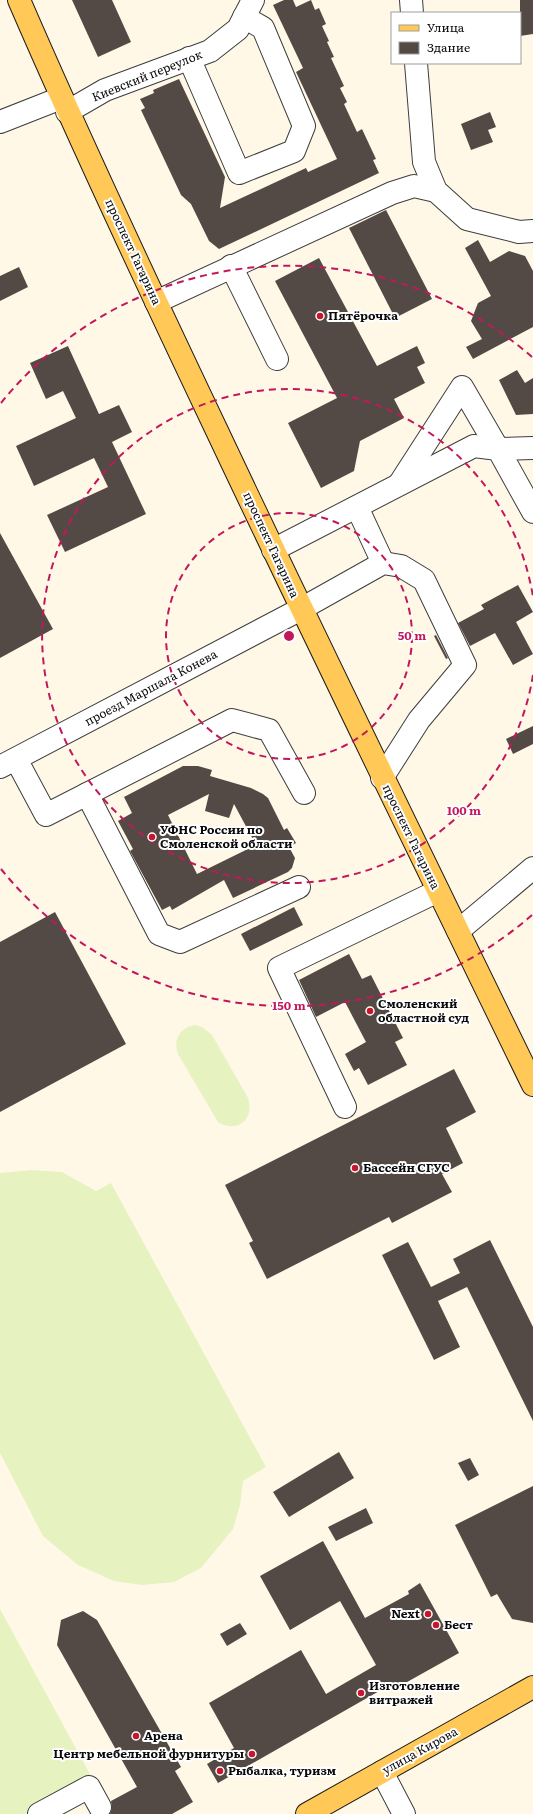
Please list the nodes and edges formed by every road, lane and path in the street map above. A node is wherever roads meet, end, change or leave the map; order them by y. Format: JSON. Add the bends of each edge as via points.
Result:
{"nodes":[{"id":1,"x":19,"y":0,"type":"edge"},
{"id":2,"x":411,"y":0,"type":"edge"},
{"id":3,"x":249,"y":8,"type":"edge"},
{"id":4,"x":412,"y":12,"type":"edge"},
{"id":5,"x":189,"y":58,"type":"junction"},
{"id":6,"x":416,"y":64,"type":"edge"},
{"id":7,"x":64,"y":105,"type":"junction"},
{"id":8,"x":0,"y":122,"type":"edge"},
{"id":9,"x":436,"y":191,"type":"junction"},
{"id":10,"x":533,"y":230,"type":"edge"},
{"id":11,"x":231,"y":266,"type":"junction"},
{"id":12,"x":156,"y":302,"type":"junction"},
{"id":13,"x":278,"y":359,"type":"dead end"},
{"id":14,"x":533,"y":448,"type":"edge"},
{"id":15,"x":498,"y":450,"type":"junction"},
{"id":16,"x":399,"y":485,"type":"junction"},
{"id":17,"x":357,"y":507,"type":"junction"},
{"id":18,"x":533,"y":512,"type":"edge"},
{"id":19,"x":273,"y":550,"type":"junction"},
{"id":20,"x":383,"y":563,"type":"junction"},
{"id":21,"x":301,"y":609,"type":"junction"},
{"id":22,"x":8,"y":763,"type":"edge"},
{"id":23,"x":382,"y":778,"type":"junction"},
{"id":24,"x":304,"y":793,"type":"dead end"},
{"id":25,"x":87,"y":794,"type":"junction"},
{"id":26,"x":533,"y":868,"type":"edge"},
{"id":27,"x":299,"y":887,"type":"dead end"},
{"id":28,"x":438,"y":891,"type":"junction"},
{"id":29,"x":458,"y":931,"type":"junction"},
{"id":30,"x":533,"y":1085,"type":"edge"},
{"id":31,"x":345,"y":1107,"type":"dead end"},
{"id":32,"x":533,"y":1687,"type":"edge"},
{"id":33,"x":382,"y":1772,"type":"junction"},
{"id":34,"x":100,"y":1807,"type":"dead end"},
{"id":35,"x":39,"y":1814,"type":"edge"},
{"id":36,"x":307,"y":1814,"type":"edge"},
{"id":37,"x":404,"y":1814,"type":"edge"}],
"edges":[{"from":1,"to":7,"type":"main road","name":"проспект Гагарина"},
{"from":2,"to":4,"type":"street"},
{"from":3,"to":5,"type":"street","name":"Киевский переулок","via":[[238,29],[210,51]]},
{"from":3,"to":5,"type":"street","via":[[263,28],[304,126],[294,151],[240,173]]},
{"from":5,"to":7,"type":"street","name":"Киевский переулок"},
{"from":6,"to":9,"type":"street","via":[[424,162]]},
{"from":7,"to":8,"type":"street","name":"Киевский переулок"},
{"from":7,"to":12,"type":"main road","name":"проспект Гагарина"},
{"from":9,"to":10,"type":"street","via":[[467,219],[519,232]]},
{"from":9,"to":11,"type":"street","via":[[414,186],[392,193]]},
{"from":11,"to":12,"type":"street"},
{"from":11,"to":13,"type":"street"},
{"from":12,"to":19,"type":"main road","name":"проспект Гагарина"},
{"from":14,"to":15,"type":"street"},
{"from":15,"to":16,"type":"street","via":[[474,446]]},
{"from":15,"to":16,"type":"street","via":[[462,387]]},
{"from":15,"to":18,"type":"street"},
{"from":16,"to":17,"type":"street"},
{"from":17,"to":19,"type":"street"},
{"from":17,"to":20,"type":"street"},
{"from":19,"to":21,"type":"main road","name":"проспект Гагарина"},
{"from":20,"to":21,"type":"street","name":"проезд Маршала Конева"},
{"from":20,"to":23,"type":"street","via":[[401,566],[424,580],[466,665],[419,720]]},
{"from":21,"to":22,"type":"street","name":"проезд Маршала Конева"},
{"from":21,"to":23,"type":"main road","name":"проспект Гагарина"},
{"from":22,"to":25,"type":"street","via":[[46,815]]},
{"from":23,"to":28,"type":"main road","name":"проспект Гагарина"},
{"from":24,"to":25,"type":"street","via":[[269,730],[232,720]]},
{"from":25,"to":27,"type":"street","via":[[159,934],[180,942]]},
{"from":26,"to":29,"type":"street"},
{"from":28,"to":29,"type":"main road","name":"проспект Гагарина"},
{"from":28,"to":31,"type":"street","via":[[279,968]]},
{"from":29,"to":30,"type":"main road","name":"проспект Гагарина"},
{"from":32,"to":33,"type":"main road","name":"улица Кирова"},
{"from":33,"to":36,"type":"main road","name":"улица Кирова"},
{"from":33,"to":37,"type":"street"},
{"from":34,"to":35,"type":"street","via":[[89,1787]]}]}
